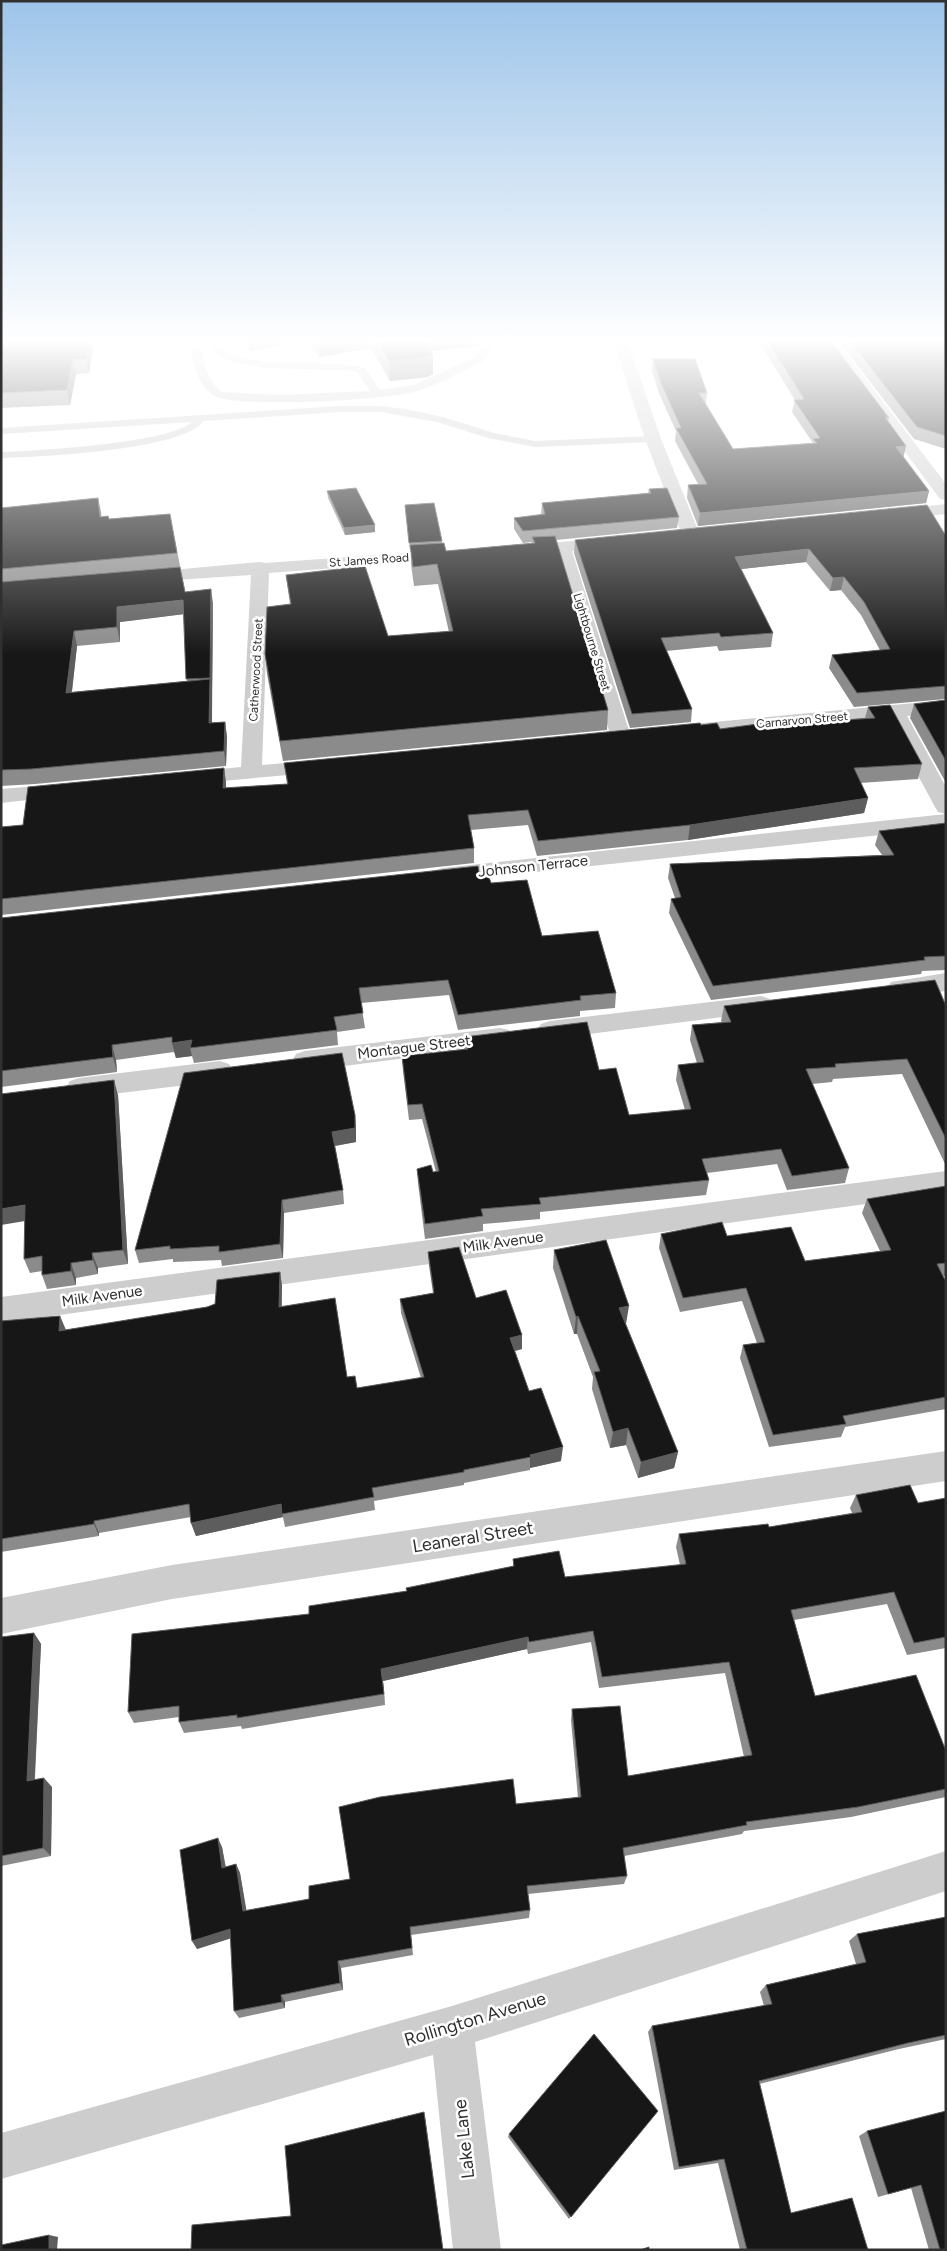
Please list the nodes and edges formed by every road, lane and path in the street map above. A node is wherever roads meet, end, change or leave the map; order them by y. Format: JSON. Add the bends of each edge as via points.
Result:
{"nodes":[{"id":1,"x":120,"y":445,"type":"edge"},
{"id":2,"x":655,"y":445,"type":"edge"},
{"id":3,"x":908,"y":445,"type":"edge"},
{"id":4,"x":1,"y":455,"type":"edge"},
{"id":5,"x":946,"y":496,"type":"edge"},
{"id":6,"x":946,"y":509,"type":"edge"},
{"id":7,"x":877,"y":516,"type":"edge"},
{"id":8,"x":711,"y":533,"type":"edge"},
{"id":9,"x":691,"y":536,"type":"junction"},
{"id":10,"x":673,"y":537,"type":"edge"},
{"id":11,"x":627,"y":541,"type":"edge"},
{"id":12,"x":562,"y":547,"type":"junction"},
{"id":13,"x":504,"y":551,"type":"edge"},
{"id":14,"x":465,"y":554,"type":"edge"},
{"id":15,"x":260,"y":567,"type":"junction"},
{"id":16,"x":126,"y":579,"type":"edge"},
{"id":17,"x":946,"y":706,"type":"edge"},
{"id":18,"x":894,"y":711,"type":"junction"},
{"id":19,"x":631,"y":736,"type":"joint"},
{"id":20,"x":339,"y":764,"type":"edge"},
{"id":21,"x":251,"y":772,"type":"junction"},
{"id":22,"x":165,"y":781,"type":"edge"},
{"id":23,"x":78,"y":789,"type":"edge"},
{"id":24,"x":1,"y":796,"type":"edge"},
{"id":25,"x":946,"y":807,"type":"edge"},
{"id":26,"x":946,"y":821,"type":"edge"},
{"id":27,"x":424,"y":878,"type":"edge"},
{"id":28,"x":946,"y":982,"type":"edge"},
{"id":29,"x":877,"y":990,"type":"edge"},
{"id":30,"x":789,"y":1001,"type":"edge"},
{"id":31,"x":278,"y":1064,"type":"edge"},
{"id":32,"x":239,"y":1069,"type":"edge"},
{"id":33,"x":57,"y":1091,"type":"edge"},
{"id":34,"x":946,"y":1182,"type":"edge"},
{"id":35,"x":1,"y":1310,"type":"edge"},
{"id":36,"x":946,"y":1466,"type":"edge"},
{"id":37,"x":1,"y":1616,"type":"edge"},
{"id":38,"x":946,"y":1871,"type":"edge"},
{"id":39,"x":452,"y":2028,"type":"junction"},
{"id":40,"x":1,"y":2156,"type":"edge"},
{"id":41,"x":477,"y":2250,"type":"edge"}],
"edges":[{"from":1,"to":4,"type":"lane","via":[[55,454]]},
{"from":2,"to":9,"type":"street"},
{"from":3,"to":5,"type":"street"},
{"from":6,"to":7,"type":"street"},
{"from":8,"to":9,"type":"street"},
{"from":9,"to":10,"type":"street"},
{"from":11,"to":12,"type":"street"},
{"from":12,"to":13,"type":"street"},
{"from":12,"to":19,"type":"street","name":"Lightbourne Street"},
{"from":14,"to":15,"type":"street","name":"St James Road"},
{"from":15,"to":16,"type":"street","name":"St James Road"},
{"from":15,"to":21,"type":"street","name":"Catherwood Street"},
{"from":17,"to":18,"type":"street","name":"Carnarvon Street"},
{"from":18,"to":19,"type":"street","name":"Carnarvon Street"},
{"from":18,"to":25,"type":"street"},
{"from":20,"to":21,"type":"street"},
{"from":21,"to":22,"type":"street"},
{"from":23,"to":24,"type":"street"},
{"from":26,"to":27,"type":"street","name":"Johnson Terrace"},
{"from":28,"to":29,"type":"street"},
{"from":30,"to":31,"type":"street","name":"Montague Street"},
{"from":32,"to":33,"type":"street"},
{"from":34,"to":35,"type":"street","name":"Milk Avenue"},
{"from":36,"to":37,"type":"street","name":"Leaneral Street","via":[[172,1582]]},
{"from":38,"to":39,"type":"street","name":"Rollington Avenue"},
{"from":39,"to":40,"type":"street","name":"Rollington Avenue"},
{"from":39,"to":41,"type":"street","name":"Lake Lane"}]}
